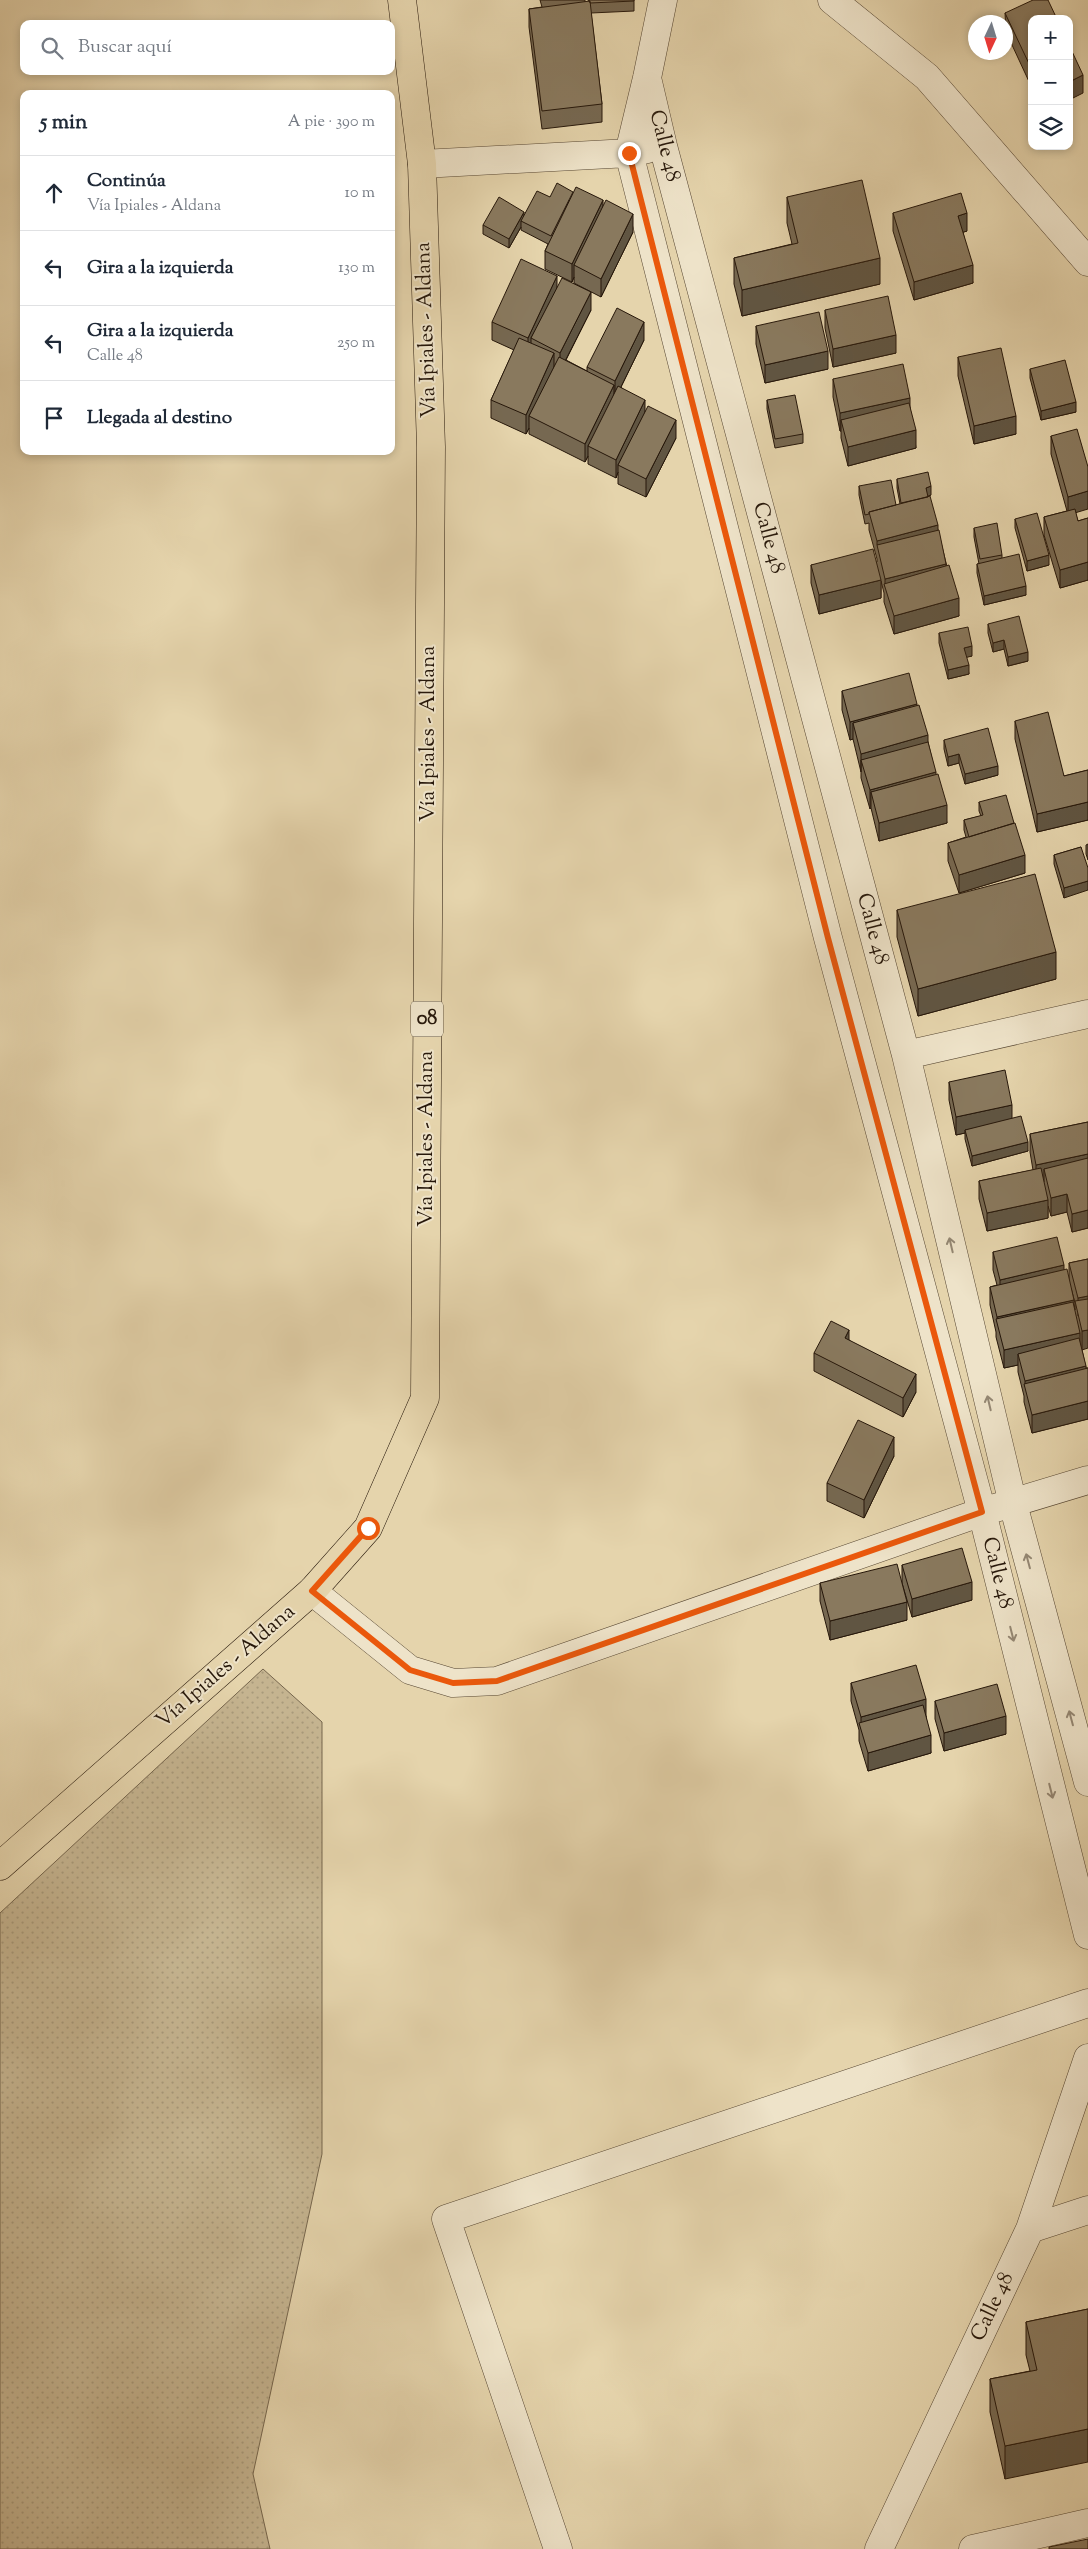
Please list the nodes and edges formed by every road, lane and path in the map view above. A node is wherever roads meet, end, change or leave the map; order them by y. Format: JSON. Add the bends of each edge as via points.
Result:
{"nodes":[{"id":1,"x":402,"y":0,"type":"edge"},
{"id":2,"x":663,"y":0,"type":"edge"},
{"id":3,"x":832,"y":0,"type":"edge"},
{"id":4,"x":647,"y":78,"type":"junction"},
{"id":5,"x":663,"y":146,"type":"junction"},
{"id":6,"x":629,"y":153,"type":"junction"},
{"id":7,"x":422,"y":164,"type":"junction"},
{"id":8,"x":1088,"y":262,"type":"edge"},
{"id":9,"x":1088,"y":1014,"type":"edge"},
{"id":10,"x":906,"y":1055,"type":"junction"},
{"id":11,"x":1088,"y":1480,"type":"edge"},
{"id":12,"x":1013,"y":1504,"type":"junction"},
{"id":13,"x":982,"y":1512,"type":"junction"},
{"id":14,"x":312,"y":1591,"type":"junction"},
{"id":15,"x":1088,"y":1782,"type":"edge"},
{"id":16,"x":0,"y":1866,"type":"edge"},
{"id":17,"x":1088,"y":1935,"type":"edge"},
{"id":18,"x":1088,"y":2003,"type":"edge"},
{"id":19,"x":1088,"y":2058,"type":"edge"},
{"id":20,"x":1088,"y":2210,"type":"edge"},
{"id":21,"x":1030,"y":2230,"type":"junction"},
{"id":22,"x":1088,"y":2523,"type":"edge"},
{"id":23,"x":558,"y":2549,"type":"edge"},
{"id":24,"x":878,"y":2549,"type":"edge"},
{"id":25,"x":972,"y":2549,"type":"edge"}],
"edges":[{"from":1,"to":7,"type":"main road","name":"Vía Ipiales - Aldana","number":"08"},
{"from":2,"to":4,"type":"street","name":"Calle 48"},
{"from":3,"to":8,"type":"street","via":[[927,76]]},
{"from":4,"to":5,"type":"street","name":"Calle 48"},
{"from":4,"to":6,"type":"street","name":"Calle 48"},
{"from":5,"to":6,"type":"street"},
{"from":5,"to":10,"type":"street","name":"Calle 48"},
{"from":6,"to":7,"type":"street"},
{"from":6,"to":13,"type":"street","name":"Calle 48","via":[[828,938]]},
{"from":7,"to":14,"type":"main road","name":"Vía Ipiales - Aldana","number":"08","via":[[431,447],[425,1398],[368,1528]]},
{"from":9,"to":10,"type":"street"},
{"from":12,"to":10,"type":"street","name":"Calle 48","one_way":true},
{"from":11,"to":12,"type":"street"},
{"from":12,"to":13,"type":"street"},
{"from":15,"to":12,"type":"street","name":"Calle 48","one_way":true},
{"from":13,"to":14,"type":"street","via":[[497,1681],[453,1683],[410,1670]]},
{"from":13,"to":17,"type":"street","name":"Calle 48","one_way":true},
{"from":14,"to":16,"type":"main road","name":"Vía Ipiales - Aldana","number":"08"},
{"from":18,"to":23,"type":"street","via":[[446,2220]]},
{"from":19,"to":21,"type":"street","name":"Calle 48"},
{"from":20,"to":21,"type":"street"},
{"from":21,"to":24,"type":"street","name":"Calle 48"},
{"from":22,"to":25,"type":"street"}]}
